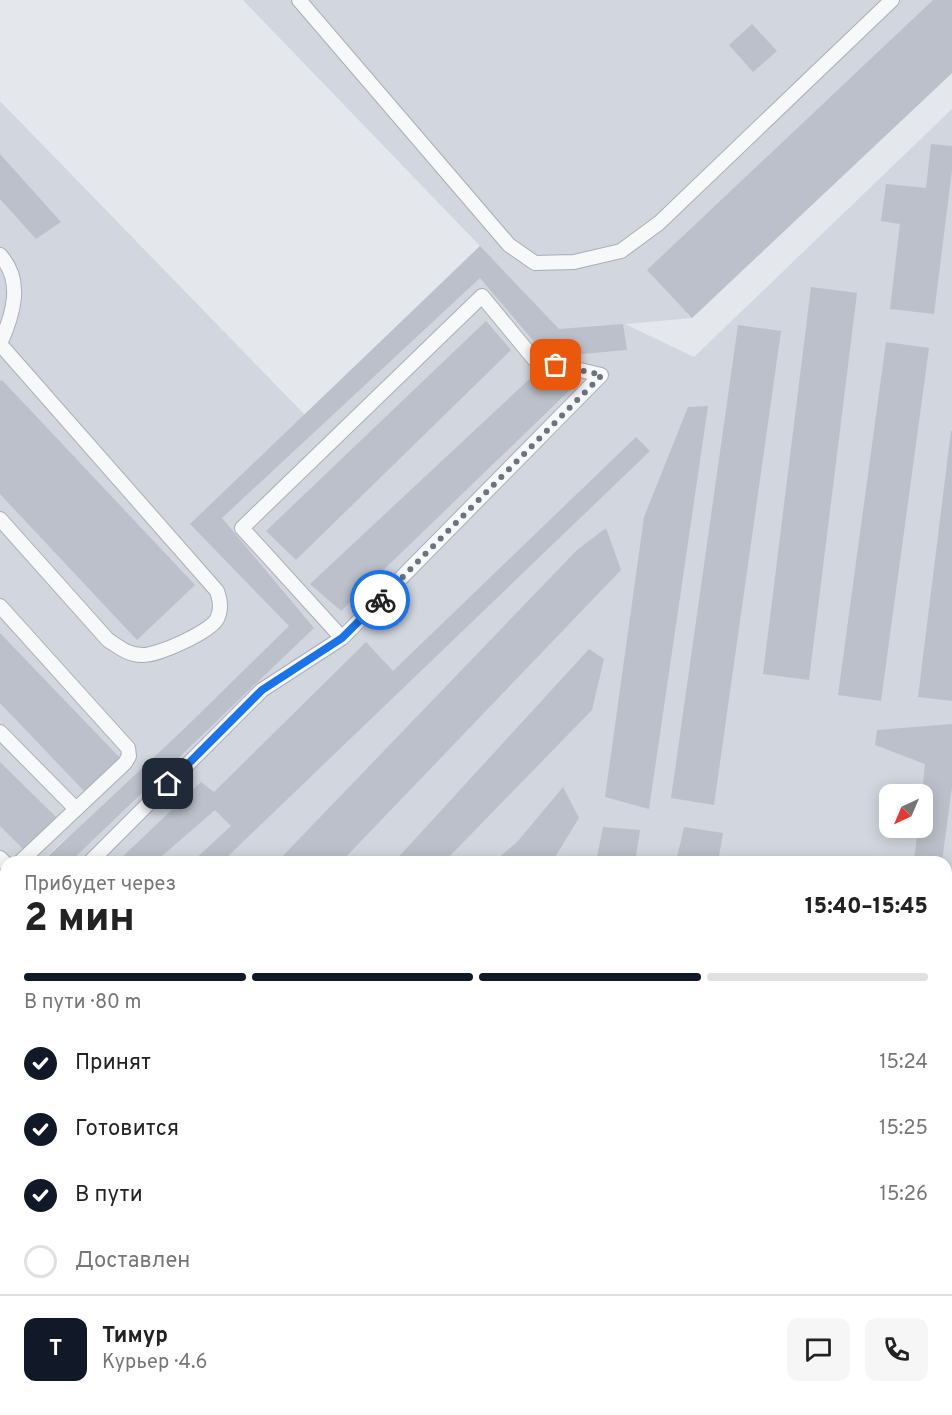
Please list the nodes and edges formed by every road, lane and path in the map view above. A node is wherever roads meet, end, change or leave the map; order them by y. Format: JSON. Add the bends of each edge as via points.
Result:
{"nodes":[{"id":1,"x":299,"y":0,"type":"edge"},
{"id":2,"x":892,"y":0,"type":"edge"},
{"id":3,"x":0,"y":255,"type":"edge"},
{"id":4,"x":0,"y":344,"type":"edge"},
{"id":5,"x":0,"y":519,"type":"edge"},
{"id":6,"x":0,"y":606,"type":"edge"},
{"id":7,"x":342,"y":638,"type":"junction"},
{"id":8,"x":0,"y":732,"type":"edge"},
{"id":9,"x":76,"y":809,"type":"junction"},
{"id":10,"x":26,"y":856,"type":"edge"},
{"id":11,"x":96,"y":856,"type":"edge"}],
"edges":[{"from":1,"to":2,"type":"lane","via":[[509,245],[535,263],[574,262],[621,251],[659,223]]},
{"from":3,"to":4,"type":"lane","via":[[7,262],[15,286],[11,317]]},
{"from":4,"to":5,"type":"lane","via":[[217,591],[221,602],[217,619],[207,630],[152,655],[126,652],[108,640]]},
{"from":6,"to":9,"type":"lane","via":[[128,748],[125,763]]},
{"from":7,"to":7,"type":"lane","via":[[602,375],[534,359],[483,296],[242,528]]},
{"from":7,"to":11,"type":"lane","via":[[262,690]]},
{"from":8,"to":9,"type":"lane"},
{"from":9,"to":10,"type":"lane"}]}
